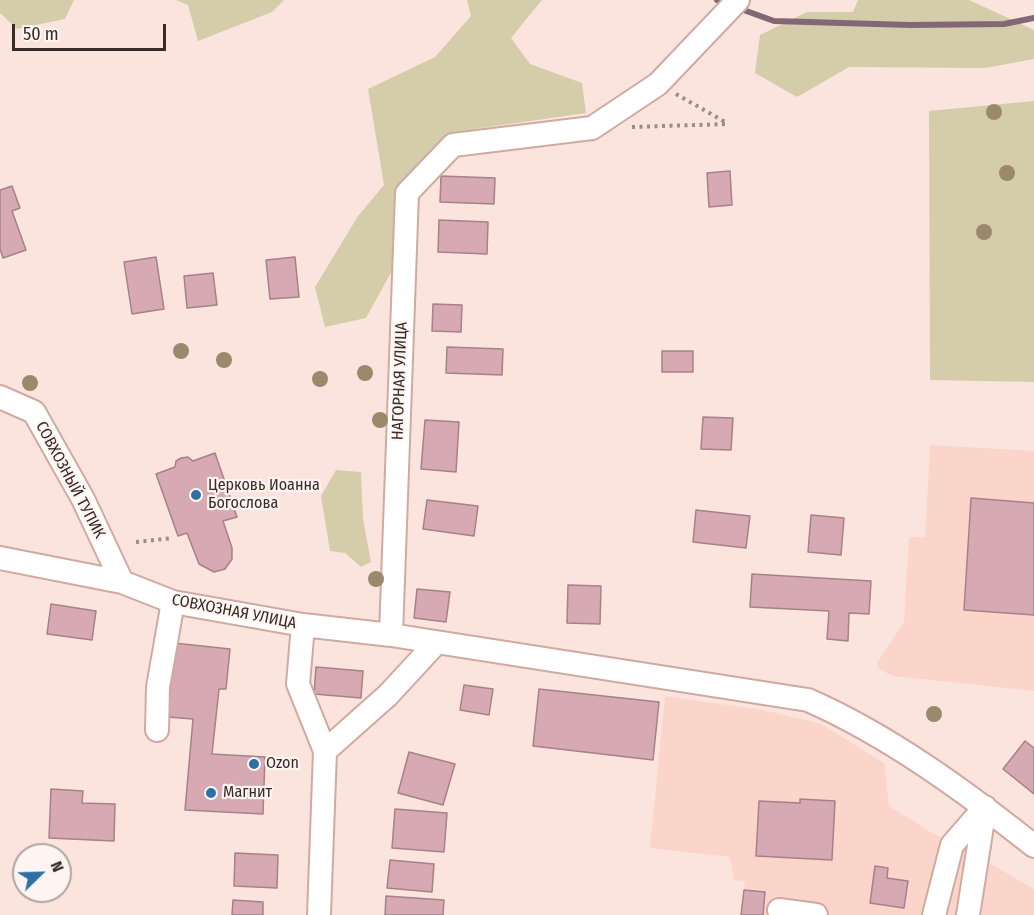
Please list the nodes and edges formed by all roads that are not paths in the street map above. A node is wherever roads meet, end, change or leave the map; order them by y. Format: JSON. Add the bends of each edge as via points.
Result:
{"nodes":[{"id":1,"x":738,"y":0,"type":"edge"},
{"id":2,"x":0,"y":397,"type":"edge"},
{"id":3,"x":0,"y":558,"type":"edge"},
{"id":4,"x":122,"y":582,"type":"junction"},
{"id":5,"x":173,"y":602,"type":"junction"},
{"id":6,"x":303,"y":625,"type":"junction"},
{"id":7,"x":391,"y":635,"type":"junction"},
{"id":8,"x":436,"y":643,"type":"junction"},
{"id":9,"x":157,"y":730,"type":"dead end"},
{"id":10,"x":325,"y":750,"type":"junction"},
{"id":11,"x":985,"y":807,"type":"junction"},
{"id":12,"x":1034,"y":846,"type":"edge"},
{"id":13,"x":779,"y":910,"type":"dead end"},
{"id":14,"x":319,"y":915,"type":"edge"},
{"id":15,"x":816,"y":915,"type":"edge"},
{"id":16,"x":934,"y":915,"type":"edge"},
{"id":17,"x":968,"y":915,"type":"edge"}],
"edges":[{"from":1,"to":7,"type":"street","name":"НАГОРНАЯ УЛИЦА","via":[[658,84],[592,128],[453,145],[407,193]]},
{"from":2,"to":4,"type":"street","name":"СОВХОЗНЫЙ ТУПИК","via":[[34,412],[83,499]]},
{"from":3,"to":4,"type":"street","name":"СОВХОЗНАЯ УЛИЦА"},
{"from":4,"to":5,"type":"street","name":"СОВХОЗНАЯ УЛИЦА"},
{"from":5,"to":6,"type":"street","name":"СОВХОЗНАЯ УЛИЦА"},
{"from":5,"to":9,"type":"street","via":[[158,687]]},
{"from":6,"to":7,"type":"street","name":"СОВХОЗНАЯ УЛИЦА"},
{"from":6,"to":10,"type":"street","via":[[298,684]]},
{"from":7,"to":8,"type":"street","name":"СОВХОЗНАЯ УЛИЦА"},
{"from":8,"to":10,"type":"street","via":[[388,695]]},
{"from":8,"to":11,"type":"street","name":"СОВХОЗНАЯ УЛИЦА","via":[[808,700],[848,717]]},
{"from":10,"to":14,"type":"street"},
{"from":11,"to":12,"type":"street","name":"СОВХОЗНАЯ УЛИЦА"},
{"from":11,"to":16,"type":"street","via":[[952,845]]},
{"from":11,"to":17,"type":"street"},
{"from":13,"to":15,"type":"street"}]}
